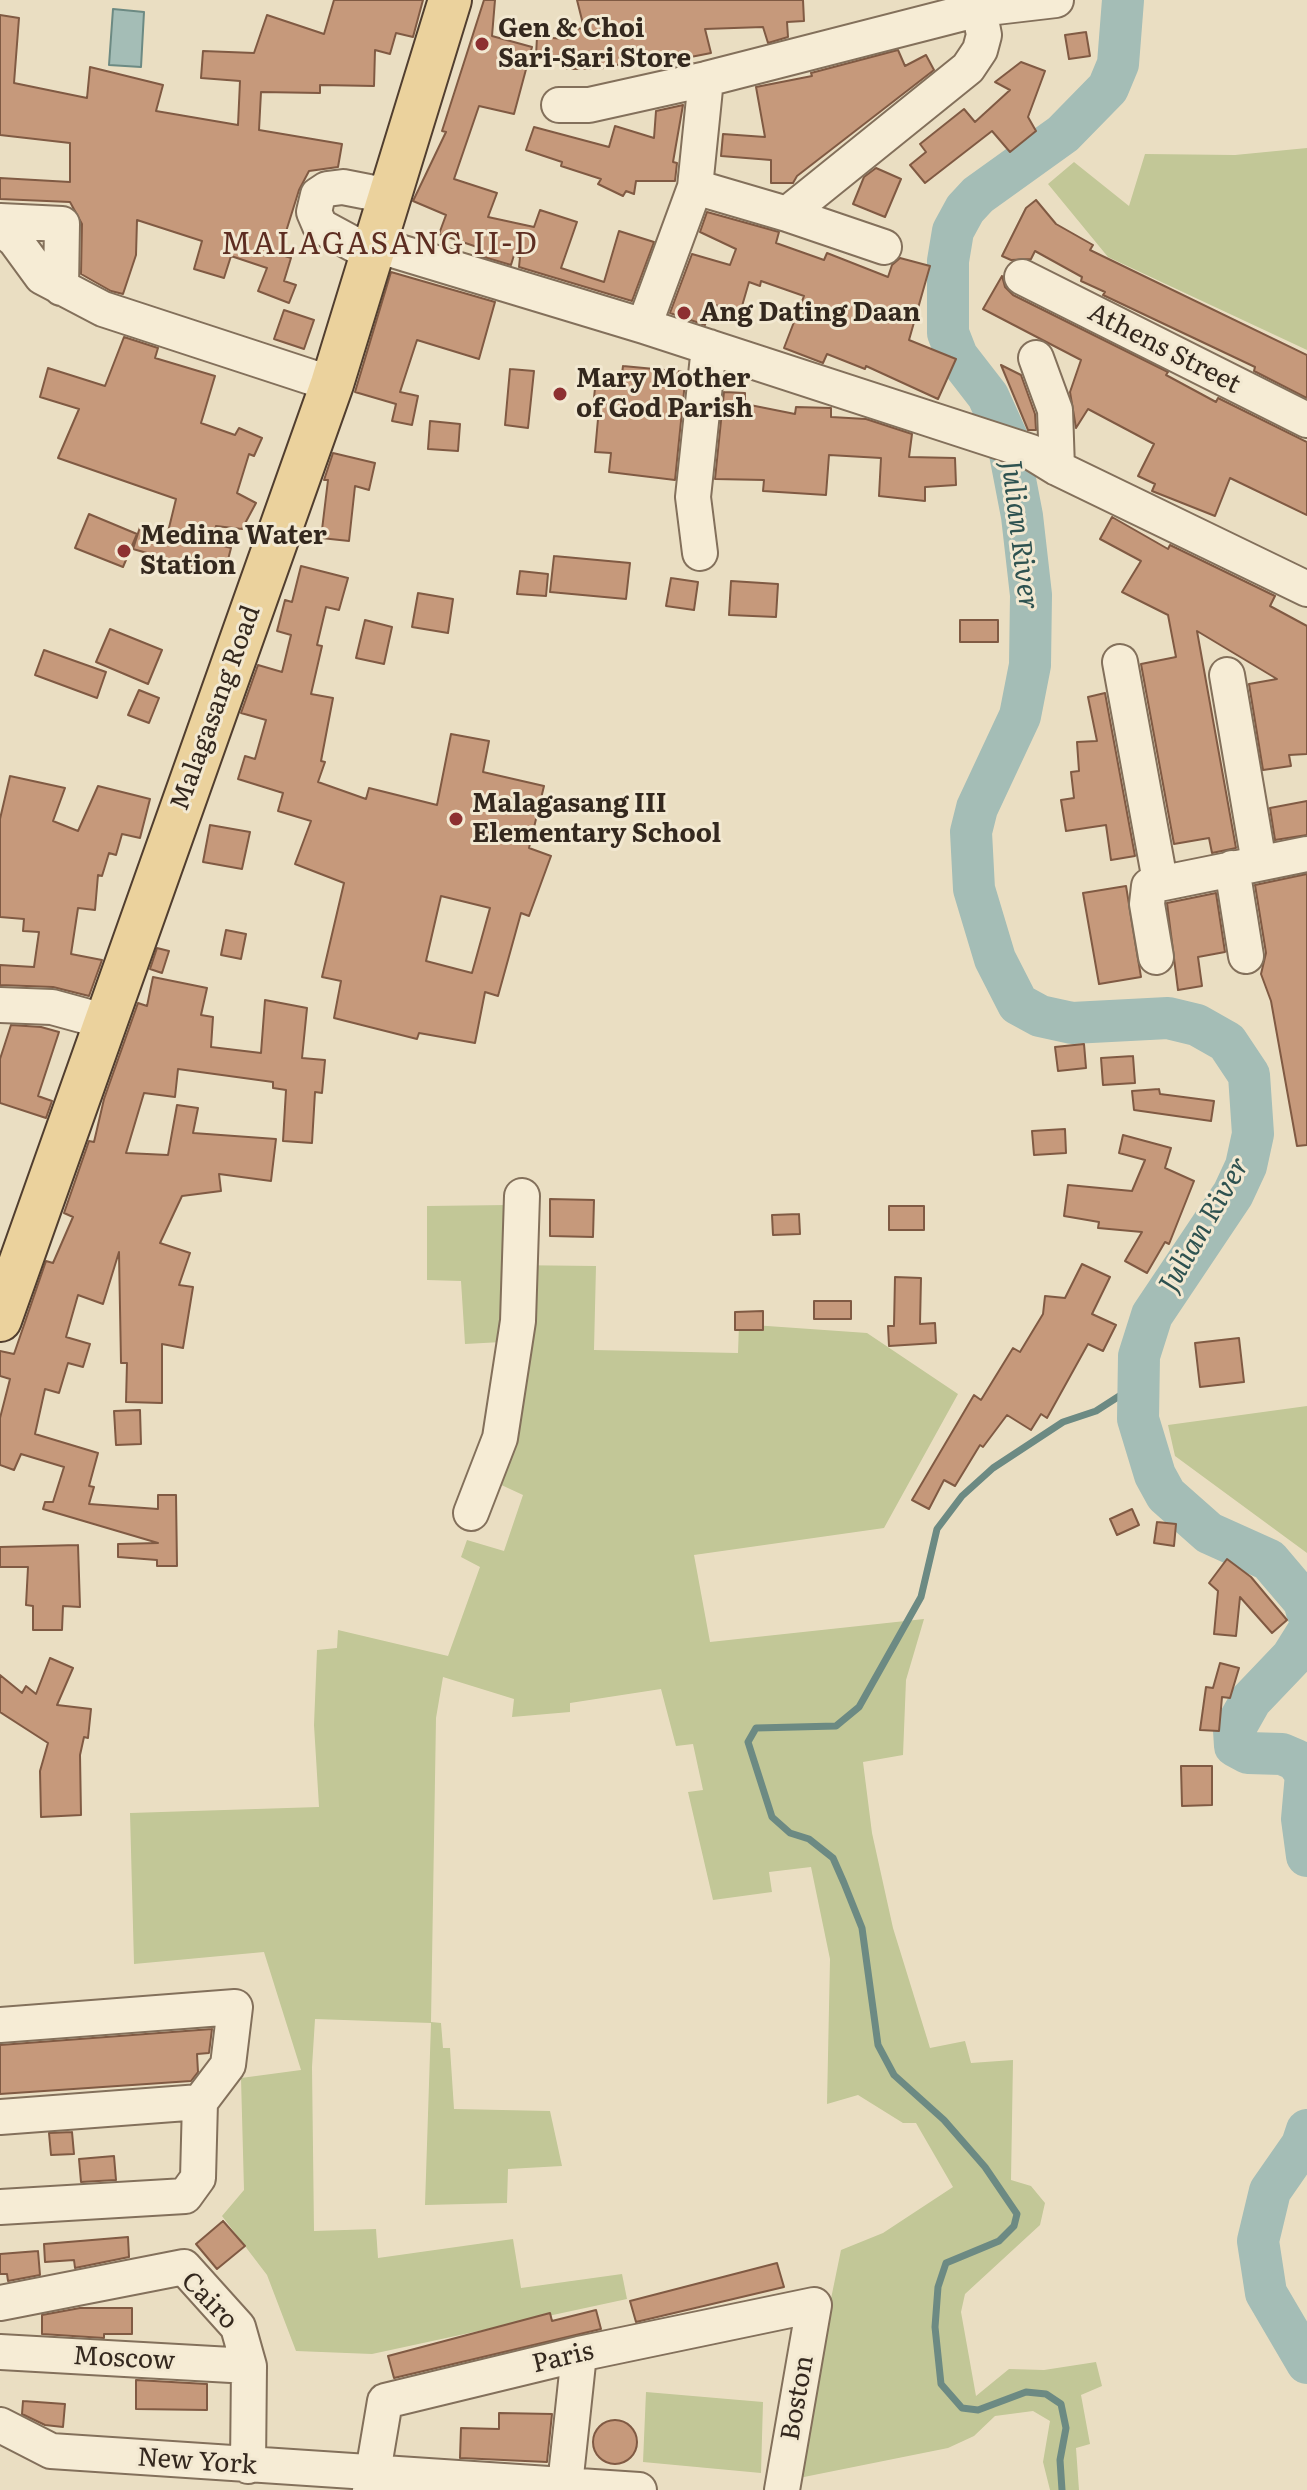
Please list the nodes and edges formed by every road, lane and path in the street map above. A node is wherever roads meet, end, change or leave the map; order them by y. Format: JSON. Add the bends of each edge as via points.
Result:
{"nodes":[{"id":1,"x":450,"y":0,"type":"edge"},
{"id":2,"x":1056,"y":0,"type":"edge"},
{"id":3,"x":979,"y":9,"type":"junction"},
{"id":4,"x":706,"y":79,"type":"junction"},
{"id":5,"x":559,"y":105,"type":"dead end"},
{"id":6,"x":695,"y":187,"type":"junction"},
{"id":7,"x":389,"y":196,"type":"junction"},
{"id":8,"x":787,"y":214,"type":"junction"},
{"id":9,"x":0,"y":221,"type":"edge"},
{"id":10,"x":0,"y":228,"type":"edge"},
{"id":11,"x":884,"y":247,"type":"dead end"},
{"id":12,"x":371,"y":248,"type":"junction"},
{"id":13,"x":1022,"y":277,"type":"dead end"},
{"id":14,"x":61,"y":288,"type":"junction"},
{"id":15,"x":644,"y":326,"type":"junction"},
{"id":16,"x":709,"y":347,"type":"junction"},
{"id":17,"x":1036,"y":358,"type":"dead end"},
{"id":18,"x":332,"y":384,"type":"junction"},
{"id":19,"x":1307,"y":420,"type":"edge"},
{"id":20,"x":1044,"y":460,"type":"junction"},
{"id":21,"x":700,"y":553,"type":"dead end"},
{"id":22,"x":1307,"y":589,"type":"edge"},
{"id":23,"x":1120,"y":662,"type":"dead end"},
{"id":24,"x":1227,"y":675,"type":"dead end"},
{"id":25,"x":1307,"y":854,"type":"edge"},
{"id":26,"x":1245,"y":866,"type":"junction"},
{"id":27,"x":1160,"y":881,"type":"junction"},
{"id":28,"x":1246,"y":956,"type":"dead end"},
{"id":29,"x":1156,"y":957,"type":"dead end"},
{"id":30,"x":0,"y":1005,"type":"edge"},
{"id":31,"x":107,"y":1022,"type":"junction"},
{"id":32,"x":522,"y":1196,"type":"dead end"},
{"id":33,"x":0,"y":1320,"type":"edge"},
{"id":34,"x":471,"y":1513,"type":"dead end"},
{"id":35,"x":0,"y":2025,"type":"edge"},
{"id":36,"x":200,"y":2102,"type":"junction"},
{"id":37,"x":0,"y":2117,"type":"edge"},
{"id":38,"x":0,"y":2207,"type":"edge"},
{"id":39,"x":0,"y":2303,"type":"edge"},
{"id":40,"x":814,"y":2305,"type":"joint"},
{"id":41,"x":0,"y":2352,"type":"edge"},
{"id":42,"x":579,"y":2354,"type":"junction"},
{"id":43,"x":249,"y":2366,"type":"junction"},
{"id":44,"x":0,"y":2425,"type":"edge"},
{"id":45,"x":248,"y":2466,"type":"junction"},
{"id":46,"x":370,"y":2482,"type":"edge"},
{"id":47,"x":565,"y":2485,"type":"junction"},
{"id":48,"x":639,"y":2490,"type":"edge"},
{"id":49,"x":782,"y":2490,"type":"edge"}],
"edges":[{"from":1,"to":7,"type":"main road","name":"Malagasang Road"},
{"from":2,"to":3,"type":"street"},
{"from":3,"to":4,"type":"street"},
{"from":3,"to":8,"type":"street","via":[[984,35],[968,68]]},
{"from":4,"to":5,"type":"street","via":[[589,105]]},
{"from":4,"to":6,"type":"street"},
{"from":6,"to":8,"type":"street"},
{"from":6,"to":15,"type":"street"},
{"from":7,"to":12,"type":"main road","name":"Malagasang Road"},
{"from":7,"to":12,"type":"street","via":[[343,187],[318,195],[314,212],[320,226]]},
{"from":8,"to":11,"type":"street"},
{"from":9,"to":14,"type":"street","via":[[62,224]]},
{"from":10,"to":14,"type":"street","via":[[42,277]]},
{"from":12,"to":15,"type":"street"},
{"from":12,"to":18,"type":"main road","name":"Malagasang Road"},
{"from":13,"to":19,"type":"street","name":"Athens Street"},
{"from":14,"to":18,"type":"street","via":[[103,309]]},
{"from":15,"to":16,"type":"street"},
{"from":16,"to":20,"type":"street","via":[[967,429]]},
{"from":16,"to":21,"type":"street","via":[[693,497]]},
{"from":17,"to":20,"type":"street","via":[[1055,410]]},
{"from":18,"to":31,"type":"main road","name":"Malagasang Road"},
{"from":20,"to":22,"type":"street"},
{"from":23,"to":27,"type":"street"},
{"from":24,"to":26,"type":"street"},
{"from":25,"to":26,"type":"street"},
{"from":26,"to":27,"type":"street"},
{"from":26,"to":28,"type":"street"},
{"from":27,"to":29,"type":"street","via":[[1149,886],[1147,904]]},
{"from":30,"to":31,"type":"street","via":[[52,1007]]},
{"from":31,"to":33,"type":"main road","name":"Malagasang Road"},
{"from":32,"to":34,"type":"street","via":[[518,1321],[500,1438]]},
{"from":35,"to":36,"type":"street","via":[[235,2007],[228,2065]]},
{"from":36,"to":37,"type":"street"},
{"from":36,"to":38,"type":"street","via":[[198,2178],[185,2196]]},
{"from":39,"to":43,"type":"street","name":"Cairo","via":[[184,2267],[238,2327]]},
{"from":40,"to":42,"type":"street","name":"Paris"},
{"from":40,"to":49,"type":"street","name":"Boston"},
{"from":41,"to":43,"type":"street","name":"Moscow"},
{"from":42,"to":46,"type":"street","name":"Paris","via":[[385,2401]]},
{"from":42,"to":47,"type":"street"},
{"from":43,"to":45,"type":"street","name":"Cairo"},
{"from":44,"to":45,"type":"street","name":"New York","via":[[51,2451]]},
{"from":45,"to":46,"type":"street","name":"New York"},
{"from":46,"to":47,"type":"street","name":"New York"},
{"from":47,"to":48,"type":"street","name":"New York"}]}
